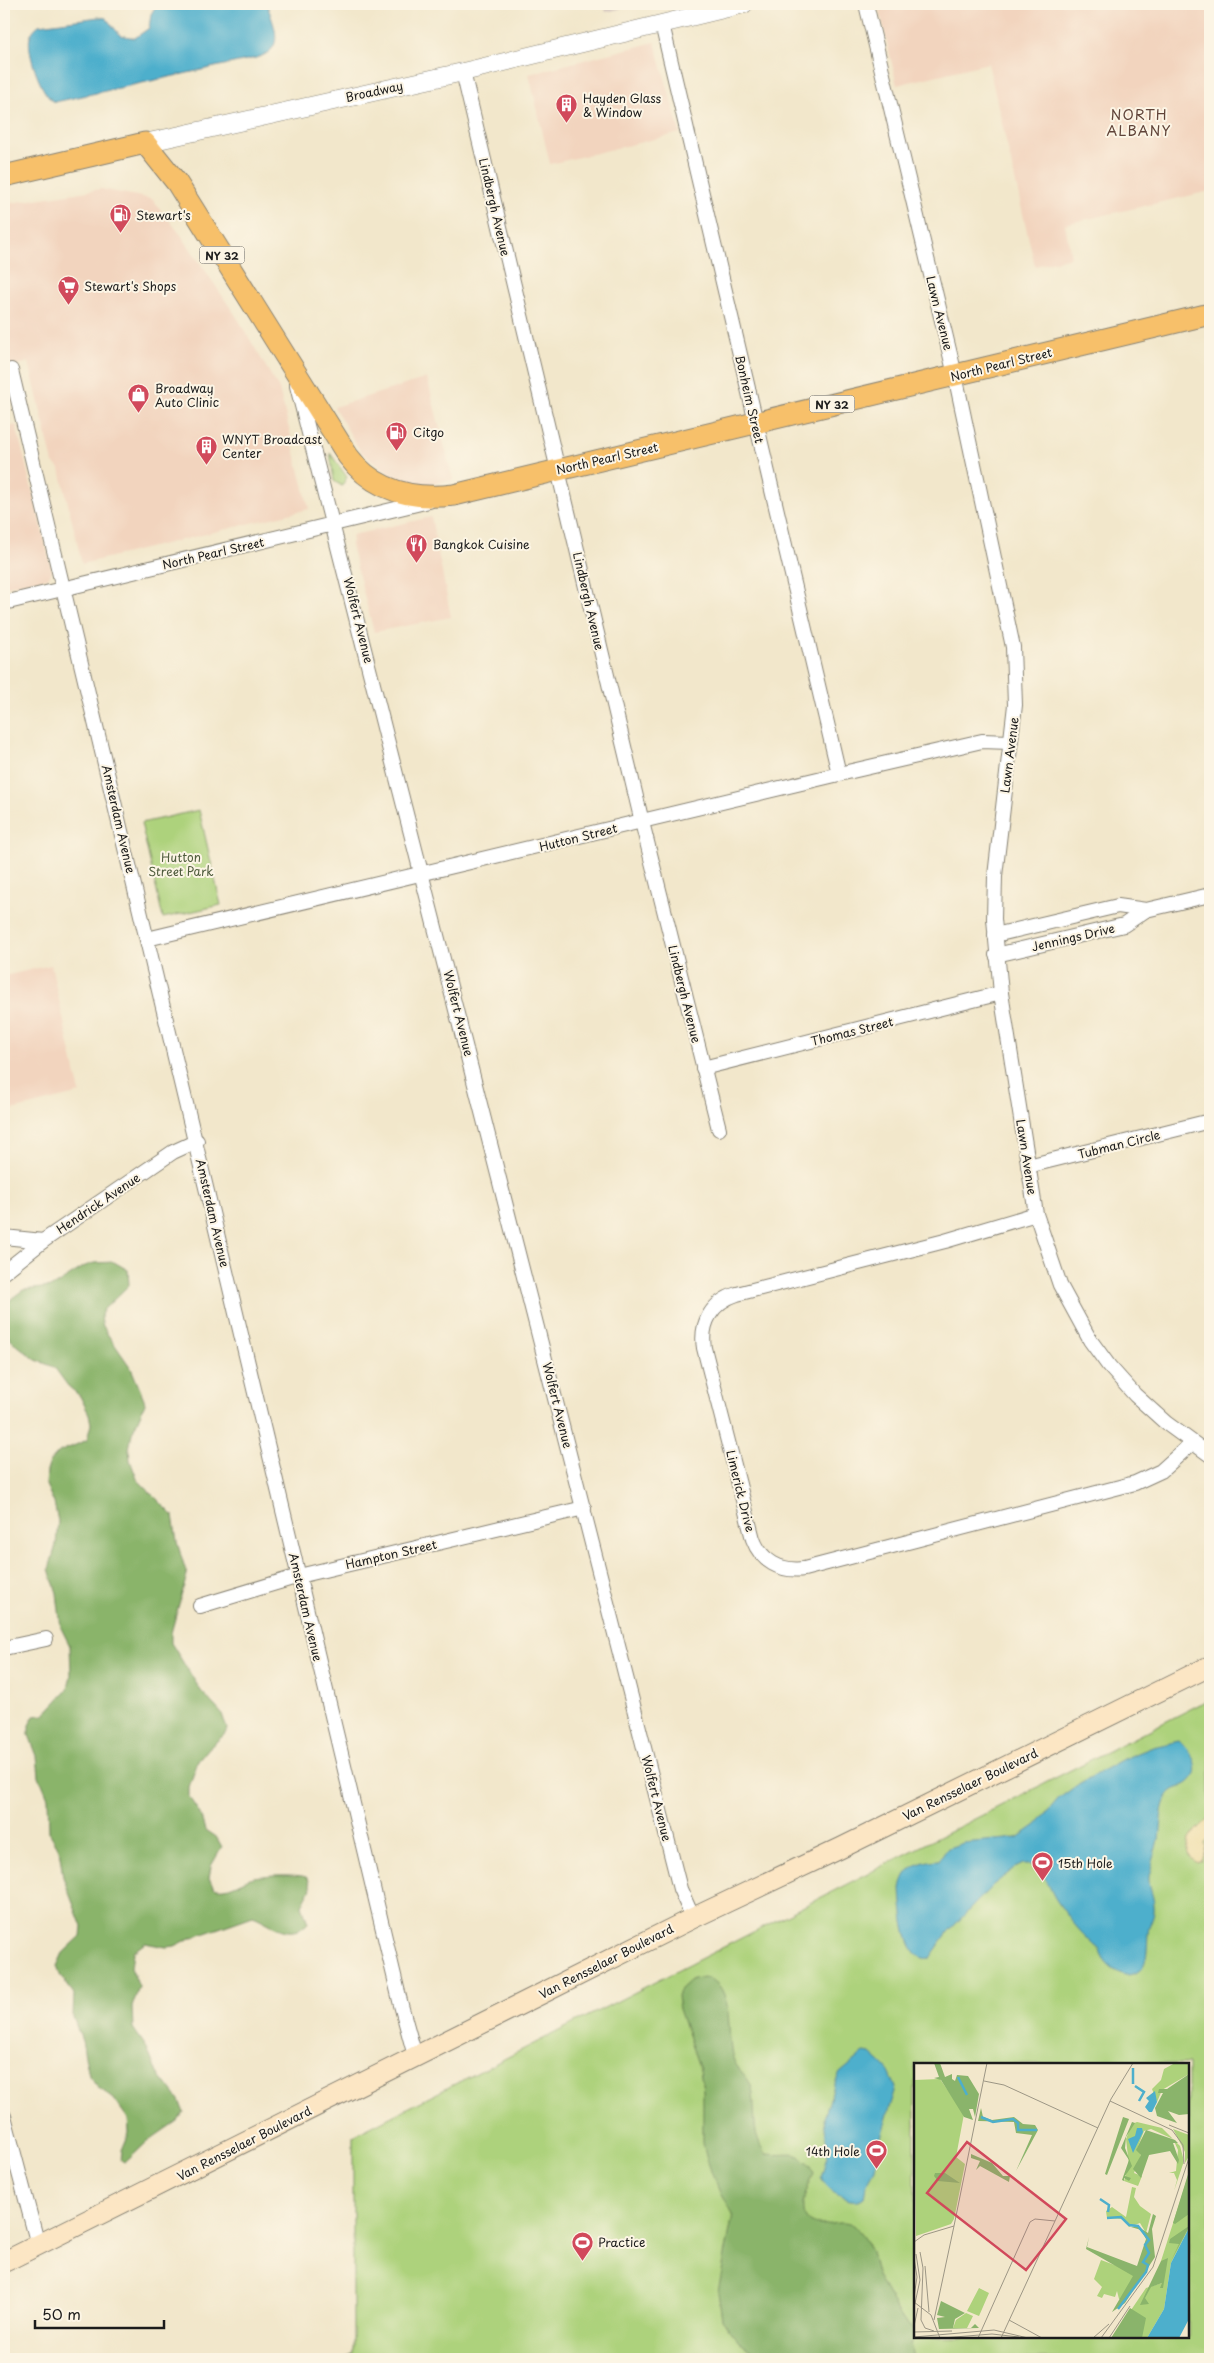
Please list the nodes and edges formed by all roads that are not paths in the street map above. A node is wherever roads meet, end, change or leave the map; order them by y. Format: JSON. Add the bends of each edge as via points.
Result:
{"nodes":[{"id":1,"x":744,"y":4,"type":"edge"},
{"id":2,"x":866,"y":4,"type":"edge"},
{"id":3,"x":662,"y":24,"type":"junction"},
{"id":4,"x":463,"y":72,"type":"junction"},
{"id":5,"x":145,"y":143,"type":"junction"},
{"id":6,"x":4,"y":176,"type":"edge"},
{"id":7,"x":1210,"y":314,"type":"edge"},
{"id":8,"x":11,"y":370,"type":"dead end"},
{"id":9,"x":293,"y":370,"type":"junction"},
{"id":10,"x":955,"y":375,"type":"junction"},
{"id":11,"x":756,"y":423,"type":"junction"},
{"id":12,"x":558,"y":470,"type":"junction"},
{"id":13,"x":454,"y":495,"type":"junction"},
{"id":14,"x":334,"y":524,"type":"junction"},
{"id":15,"x":64,"y":588,"type":"junction"},
{"id":16,"x":4,"y":603,"type":"edge"},
{"id":17,"x":1010,"y":742,"type":"junction"},
{"id":18,"x":839,"y":774,"type":"junction"},
{"id":19,"x":642,"y":822,"type":"junction"},
{"id":20,"x":423,"y":874,"type":"junction"},
{"id":21,"x":1210,"y":895,"type":"edge"},
{"id":22,"x":1146,"y":910,"type":"junction"},
{"id":23,"x":995,"y":935,"type":"junction"},
{"id":24,"x":147,"y":939,"type":"junction"},
{"id":25,"x":996,"y":955,"type":"junction"},
{"id":26,"x":1001,"y":993,"type":"junction"},
{"id":27,"x":703,"y":1068,"type":"junction"},
{"id":28,"x":1210,"y":1122,"type":"edge"},
{"id":29,"x":719,"y":1129,"type":"dead end"},
{"id":30,"x":196,"y":1141,"type":"junction"},
{"id":31,"x":1028,"y":1166,"type":"junction"},
{"id":32,"x":1036,"y":1214,"type":"junction"},
{"id":33,"x":4,"y":1237,"type":"edge"},
{"id":34,"x":43,"y":1241,"type":"junction"},
{"id":35,"x":4,"y":1272,"type":"edge"},
{"id":36,"x":1192,"y":1442,"type":"junction"},
{"id":37,"x":1210,"y":1455,"type":"edge"},
{"id":38,"x":584,"y":1508,"type":"junction"},
{"id":39,"x":299,"y":1576,"type":"junction"},
{"id":40,"x":200,"y":1606,"type":"dead end"},
{"id":41,"x":46,"y":1639,"type":"dead end"},
{"id":42,"x":4,"y":1648,"type":"edge"},
{"id":43,"x":1210,"y":1666,"type":"edge"},
{"id":44,"x":693,"y":1918,"type":"junction"},
{"id":45,"x":415,"y":2056,"type":"junction"},
{"id":46,"x":4,"y":2116,"type":"edge"},
{"id":47,"x":38,"y":2245,"type":"junction"},
{"id":48,"x":4,"y":2262,"type":"edge"}],
"edges":[{"from":1,"to":3,"type":"street","name":"Broadway"},
{"from":2,"to":10,"type":"street","name":"Lawn Avenue"},
{"from":3,"to":4,"type":"street","name":"Broadway"},
{"from":3,"to":11,"type":"street","name":"Bonheim Street"},
{"from":4,"to":5,"type":"street","name":"Broadway"},
{"from":4,"to":12,"type":"street","name":"Lindbergh Avenue"},
{"from":5,"to":6,"type":"main road","name":"Broadway"},
{"from":5,"to":9,"type":"main road","name":"Wolfert Avenue","number":"NY 32","via":[[177,183]]},
{"from":7,"to":10,"type":"main road","name":"North Pearl Street","number":"NY 32"},
{"from":8,"to":15,"type":"street","name":"Amsterdam Avenue"},
{"from":9,"to":13,"type":"main road","number":"NY 32","via":[[334,438],[364,474],[387,488],[408,495]]},
{"from":9,"to":14,"type":"street","name":"Wolfert Avenue"},
{"from":10,"to":11,"type":"main road","name":"North Pearl Street","number":"NY 32"},
{"from":10,"to":17,"type":"street","name":"Lawn Avenue","via":[[1013,647],[1015,706]]},
{"from":11,"to":12,"type":"main road","name":"North Pearl Street","number":"NY 32"},
{"from":11,"to":18,"type":"street","name":"Bonheim Street"},
{"from":12,"to":13,"type":"main road","name":"North Pearl Street","number":"NY 32"},
{"from":12,"to":19,"type":"street","name":"Lindbergh Avenue"},
{"from":13,"to":14,"type":"street","name":"North Pearl Street"},
{"from":14,"to":15,"type":"street","name":"North Pearl Street"},
{"from":14,"to":20,"type":"street","name":"Wolfert Avenue"},
{"from":15,"to":16,"type":"street","name":"North Pearl Street"},
{"from":15,"to":24,"type":"street","name":"Amsterdam Avenue"},
{"from":17,"to":18,"type":"street","name":"Hutton Street","via":[[982,741]]},
{"from":17,"to":23,"type":"street","name":"Lawn Avenue","via":[[995,876]]},
{"from":18,"to":19,"type":"street","name":"Hutton Street"},
{"from":19,"to":20,"type":"street","name":"Hutton Street"},
{"from":19,"to":27,"type":"street","name":"Lindbergh Avenue"},
{"from":20,"to":24,"type":"street","name":"Hutton Street"},
{"from":20,"to":38,"type":"street","name":"Wolfert Avenue"},
{"from":21,"to":22,"type":"street","name":"Jennings Drive"},
{"from":22,"to":23,"type":"street","name":"Jennings Drive","via":[[1118,906]]},
{"from":22,"to":25,"type":"street","name":"Jennings Drive","via":[[1124,925]]},
{"from":23,"to":25,"type":"street","name":"Lawn Avenue"},
{"from":24,"to":30,"type":"street","name":"Amsterdam Avenue"},
{"from":25,"to":26,"type":"street","name":"Lawn Avenue"},
{"from":26,"to":27,"type":"street","name":"Thomas Street"},
{"from":26,"to":31,"type":"street","name":"Lawn Avenue"},
{"from":27,"to":29,"type":"street","name":"Lindbergh Avenue"},
{"from":28,"to":31,"type":"street","name":"Tubman Circle"},
{"from":30,"to":34,"type":"street","name":"Hendrick Avenue","via":[[173,1152]]},
{"from":30,"to":39,"type":"street","name":"Amsterdam Avenue"},
{"from":31,"to":32,"type":"street","name":"Lawn Avenue"},
{"from":32,"to":36,"type":"street","name":"Lawn Avenue","via":[[1060,1285],[1090,1340],[1129,1388],[1160,1418]]},
{"from":32,"to":36,"type":"street","name":"Limerick Drive","via":[[945,1241],[737,1294],[716,1305],[704,1325],[704,1348],[760,1552],[776,1566],[790,1570],[851,1557],[1135,1483],[1161,1471]]},
{"from":33,"to":34,"type":"street"},
{"from":34,"to":35,"type":"street","name":"Hendrick Avenue"},
{"from":36,"to":37,"type":"street","name":"Lawn Avenue"},
{"from":38,"to":39,"type":"street","name":"Hampton Street"},
{"from":38,"to":44,"type":"street","name":"Wolfert Avenue","via":[[680,1889]]},
{"from":39,"to":40,"type":"street","name":"Hampton Street"},
{"from":39,"to":45,"type":"street","name":"Amsterdam Avenue"},
{"from":41,"to":42,"type":"street"},
{"from":43,"to":44,"type":"main road","name":"Van Rensselaer Boulevard"},
{"from":44,"to":45,"type":"main road","name":"Van Rensselaer Boulevard"},
{"from":45,"to":47,"type":"main road","name":"Van Rensselaer Boulevard"},
{"from":46,"to":47,"type":"street"},
{"from":47,"to":48,"type":"main road","name":"Van Rensselaer Boulevard"}]}
